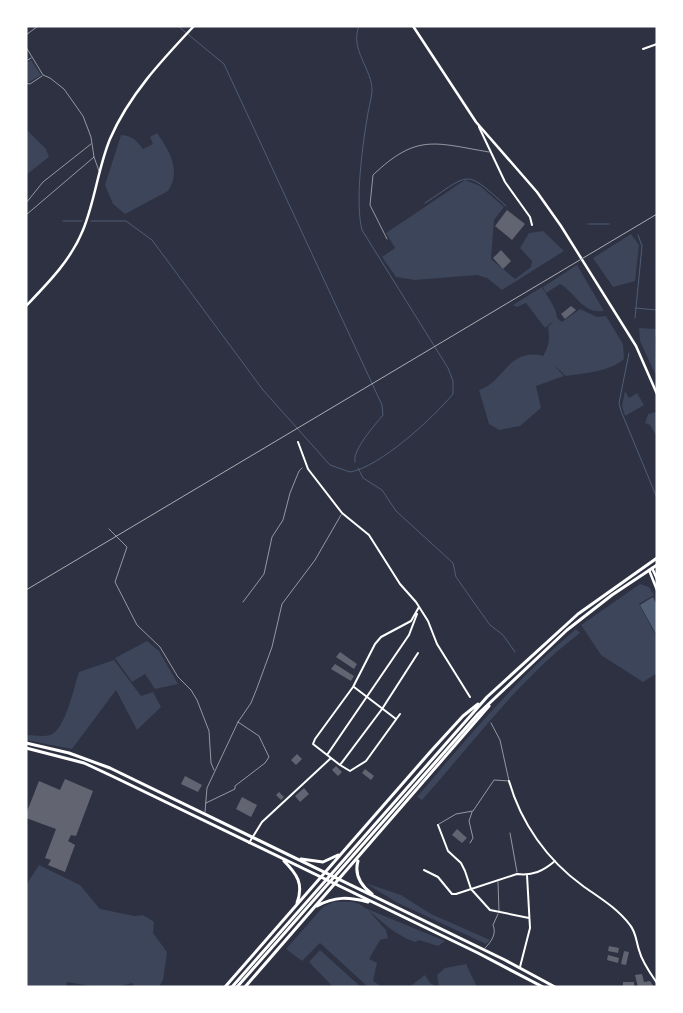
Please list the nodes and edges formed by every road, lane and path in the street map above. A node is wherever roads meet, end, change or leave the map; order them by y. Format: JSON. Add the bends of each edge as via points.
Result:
{"nodes":[{"id":1,"x":38,"y":26,"type":"edge"},
{"id":2,"x":194,"y":26,"type":"edge"},
{"id":3,"x":413,"y":26,"type":"edge"},
{"id":4,"x":26,"y":35,"type":"edge"},
{"id":5,"x":657,"y":44,"type":"edge"},
{"id":6,"x":26,"y":47,"type":"edge"},
{"id":7,"x":643,"y":49,"type":"dead end"},
{"id":8,"x":32,"y":57,"type":"junction"},
{"id":9,"x":26,"y":61,"type":"edge"},
{"id":10,"x":44,"y":75,"type":"junction"},
{"id":11,"x":26,"y":83,"type":"edge"},
{"id":12,"x":476,"y":122,"type":"junction"},
{"id":13,"x":92,"y":143,"type":"junction"},
{"id":14,"x":491,"y":152,"type":"junction"},
{"id":15,"x":94,"y":157,"type":"junction"},
{"id":16,"x":100,"y":173,"type":"junction"},
{"id":17,"x":26,"y":203,"type":"edge"},
{"id":18,"x":26,"y":215,"type":"edge"},
{"id":19,"x":532,"y":225,"type":"dead end"},
{"id":20,"x":387,"y":240,"type":"dead end"},
{"id":21,"x":26,"y":306,"type":"edge"},
{"id":22,"x":657,"y":394,"type":"edge"},
{"id":23,"x":298,"y":442,"type":"dead end"},
{"id":24,"x":306,"y":466,"type":"junction"},
{"id":25,"x":342,"y":513,"type":"junction"},
{"id":26,"x":109,"y":529,"type":"dead end"},
{"id":27,"x":657,"y":558,"type":"edge"},
{"id":28,"x":657,"y":564,"type":"edge"},
{"id":29,"x":650,"y":569,"type":"junction"},
{"id":30,"x":657,"y":579,"type":"edge"},
{"id":31,"x":657,"y":590,"type":"edge"},
{"id":32,"x":243,"y":602,"type":"dead end"},
{"id":33,"x":419,"y":607,"type":"junction"},
{"id":34,"x":418,"y":653,"type":"dead end"},
{"id":35,"x":353,"y":687,"type":"junction"},
{"id":36,"x":499,"y":693,"type":"junction"},
{"id":37,"x":470,"y":697,"type":"dead end"},
{"id":38,"x":487,"y":697,"type":"junction"},
{"id":39,"x":368,"y":698,"type":"junction"},
{"id":40,"x":382,"y":709,"type":"junction"},
{"id":41,"x":400,"y":714,"type":"dead end"},
{"id":42,"x":396,"y":719,"type":"junction"},
{"id":43,"x":238,"y":722,"type":"junction"},
{"id":44,"x":491,"y":723,"type":"dead end"},
{"id":45,"x":26,"y":743,"type":"edge"},
{"id":46,"x":26,"y":748,"type":"edge"},
{"id":47,"x":327,"y":755,"type":"junction"},
{"id":48,"x":331,"y":758,"type":"junction"},
{"id":49,"x":340,"y":765,"type":"junction"},
{"id":50,"x":214,"y":771,"type":"junction"},
{"id":51,"x":509,"y":781,"type":"junction"},
{"id":52,"x":205,"y":804,"type":"junction"},
{"id":53,"x":473,"y":811,"type":"junction"},
{"id":54,"x":206,"y":815,"type":"junction"},
{"id":55,"x":438,"y":825,"type":"joint"},
{"id":56,"x":510,"y":833,"type":"dead end"},
{"id":57,"x":252,"y":836,"type":"junction"},
{"id":58,"x":248,"y":843,"type":"junction"},
{"id":59,"x":470,"y":843,"type":"dead end"},
{"id":60,"x":342,"y":853,"type":"junction"},
{"id":61,"x":358,"y":858,"type":"junction"},
{"id":62,"x":282,"y":859,"type":"junction"},
{"id":63,"x":298,"y":859,"type":"junction"},
{"id":64,"x":555,"y":861,"type":"junction"},
{"id":65,"x":424,"y":870,"type":"dead end"},
{"id":66,"x":325,"y":872,"type":"junction"},
{"id":67,"x":517,"y":874,"type":"junction"},
{"id":68,"x":527,"y":875,"type":"junction"},
{"id":69,"x":321,"y":878,"type":"junction"},
{"id":70,"x":339,"y":880,"type":"junction"},
{"id":71,"x":498,"y":882,"type":"junction"},
{"id":72,"x":335,"y":884,"type":"junction"},
{"id":73,"x":471,"y":888,"type":"junction"},
{"id":74,"x":380,"y":900,"type":"junction"},
{"id":75,"x":375,"y":904,"type":"junction"},
{"id":76,"x":296,"y":906,"type":"junction"},
{"id":77,"x":314,"y":908,"type":"junction"},
{"id":78,"x":499,"y":912,"type":"junction"},
{"id":79,"x":529,"y":918,"type":"junction"},
{"id":80,"x":484,"y":949,"type":"junction"},
{"id":81,"x":520,"y":967,"type":"junction"},
{"id":82,"x":657,"y":983,"type":"edge"},
{"id":83,"x":555,"y":986,"type":"edge"},
{"id":84,"x":225,"y":987,"type":"edge"},
{"id":85,"x":232,"y":987,"type":"edge"},
{"id":86,"x":238,"y":987,"type":"edge"},
{"id":87,"x":245,"y":987,"type":"edge"},
{"id":88,"x":544,"y":987,"type":"edge"}],
"edges":[{"from":1,"to":4,"type":"lane"},
{"from":2,"to":16,"type":"street","via":[[122,113]]},
{"from":3,"to":12,"type":"street"},
{"from":5,"to":7,"type":"street"},
{"from":6,"to":8,"type":"lane"},
{"from":8,"to":9,"type":"lane"},
{"from":8,"to":10,"type":"lane"},
{"from":10,"to":11,"type":"lane","via":[[30,84]]},
{"from":10,"to":13,"type":"lane","via":[[64,89],[87,124]]},
{"from":12,"to":14,"type":"street"},
{"from":12,"to":22,"type":"street","via":[[545,203],[574,245],[636,346]]},
{"from":13,"to":15,"type":"lane"},
{"from":13,"to":17,"type":"lane","via":[[43,182]]},
{"from":14,"to":19,"type":"street"},
{"from":14,"to":20,"type":"lane","via":[[435,143],[411,147],[392,157],[373,175],[370,205]]},
{"from":15,"to":16,"type":"lane"},
{"from":15,"to":18,"type":"lane"},
{"from":16,"to":21,"type":"street","via":[[84,230],[70,257]]},
{"from":23,"to":24,"type":"street"},
{"from":24,"to":25,"type":"street"},
{"from":24,"to":32,"type":"path","via":[[299,471],[283,520],[272,537],[264,574]]},
{"from":25,"to":33,"type":"street","via":[[369,535]]},
{"from":25,"to":43,"type":"lane","via":[[315,560],[282,604],[272,647],[257,688]]},
{"from":26,"to":50,"type":"lane","via":[[127,547],[115,582],[137,625],[160,647],[197,700],[209,731]]},
{"from":27,"to":38,"type":"main road","via":[[578,614]]},
{"from":28,"to":29,"type":"main road"},
{"from":29,"to":30,"type":"street"},
{"from":29,"to":31,"type":"street"},
{"from":29,"to":36,"type":"main road","via":[[568,630]]},
{"from":33,"to":35,"type":"street","via":[[411,621],[374,644]]},
{"from":33,"to":37,"type":"street"},
{"from":33,"to":39,"type":"street","via":[[410,635]]},
{"from":34,"to":40,"type":"street"},
{"from":35,"to":39,"type":"street"},
{"from":35,"to":47,"type":"street","via":[[314,744]]},
{"from":36,"to":61,"type":"main road"},
{"from":36,"to":86,"type":"main road"},
{"from":38,"to":60,"type":"main road","via":[[463,716]]},
{"from":38,"to":85,"type":"main road"},
{"from":39,"to":40,"type":"street"},
{"from":39,"to":47,"type":"street"},
{"from":40,"to":42,"type":"street"},
{"from":40,"to":49,"type":"street"},
{"from":41,"to":42,"type":"street"},
{"from":42,"to":49,"type":"street","via":[[366,761],[350,771]]},
{"from":43,"to":50,"type":"lane"},
{"from":43,"to":52,"type":"lane","via":[[259,736],[269,757],[234,789]]},
{"from":44,"to":51,"type":"lane","via":[[500,740]]},
{"from":45,"to":54,"type":"main road","via":[[90,760]]},
{"from":46,"to":58,"type":"main road","via":[[92,766]]},
{"from":47,"to":48,"type":"street"},
{"from":48,"to":49,"type":"street"},
{"from":48,"to":57,"type":"street","via":[[262,822]]},
{"from":50,"to":52,"type":"lane"},
{"from":51,"to":53,"type":"lane","via":[[494,780]]},
{"from":51,"to":64,"type":"street","via":[[537,842]]},
{"from":52,"to":54,"type":"lane"},
{"from":53,"to":55,"type":"lane","via":[[456,814]]},
{"from":53,"to":59,"type":"lane","via":[[469,822],[473,838]]},
{"from":54,"to":57,"type":"main road"},
{"from":55,"to":73,"type":"street","via":[[448,851],[461,863]]},
{"from":56,"to":67,"type":"lane"},
{"from":57,"to":58,"type":"street"},
{"from":57,"to":63,"type":"main road"},
{"from":58,"to":62,"type":"main road"},
{"from":60,"to":63,"type":"main road","via":[[323,862]]},
{"from":60,"to":66,"type":"main road"},
{"from":61,"to":70,"type":"main road"},
{"from":61,"to":74,"type":"main road","via":[[359,881]]},
{"from":62,"to":69,"type":"main road"},
{"from":62,"to":76,"type":"main road","via":[[300,882],[301,892]]},
{"from":63,"to":66,"type":"main road"},
{"from":64,"to":68,"type":"street","via":[[545,869]]},
{"from":64,"to":82,"type":"street","via":[[629,923],[634,929],[639,951]]},
{"from":65,"to":73,"type":"street","via":[[438,877],[452,894]]},
{"from":66,"to":69,"type":"main road"},
{"from":66,"to":70,"type":"main road"},
{"from":67,"to":68,"type":"street"},
{"from":67,"to":71,"type":"street"},
{"from":68,"to":79,"type":"street"},
{"from":69,"to":72,"type":"main road"},
{"from":69,"to":76,"type":"main road"},
{"from":70,"to":72,"type":"main road"},
{"from":70,"to":74,"type":"main road"},
{"from":71,"to":73,"type":"street"},
{"from":71,"to":78,"type":"lane"},
{"from":72,"to":75,"type":"main road"},
{"from":72,"to":77,"type":"main road"},
{"from":73,"to":78,"type":"street","via":[[485,906]]},
{"from":74,"to":80,"type":"main road"},
{"from":75,"to":77,"type":"main road","via":[[343,898],[332,899]]},
{"from":75,"to":88,"type":"main road"},
{"from":76,"to":84,"type":"main road"},
{"from":77,"to":87,"type":"main road"},
{"from":78,"to":79,"type":"street"},
{"from":78,"to":80,"type":"lane","via":[[493,925],[494,935]]},
{"from":79,"to":81,"type":"street","via":[[530,928]]},
{"from":80,"to":81,"type":"main road"},
{"from":81,"to":83,"type":"main road"}]}
